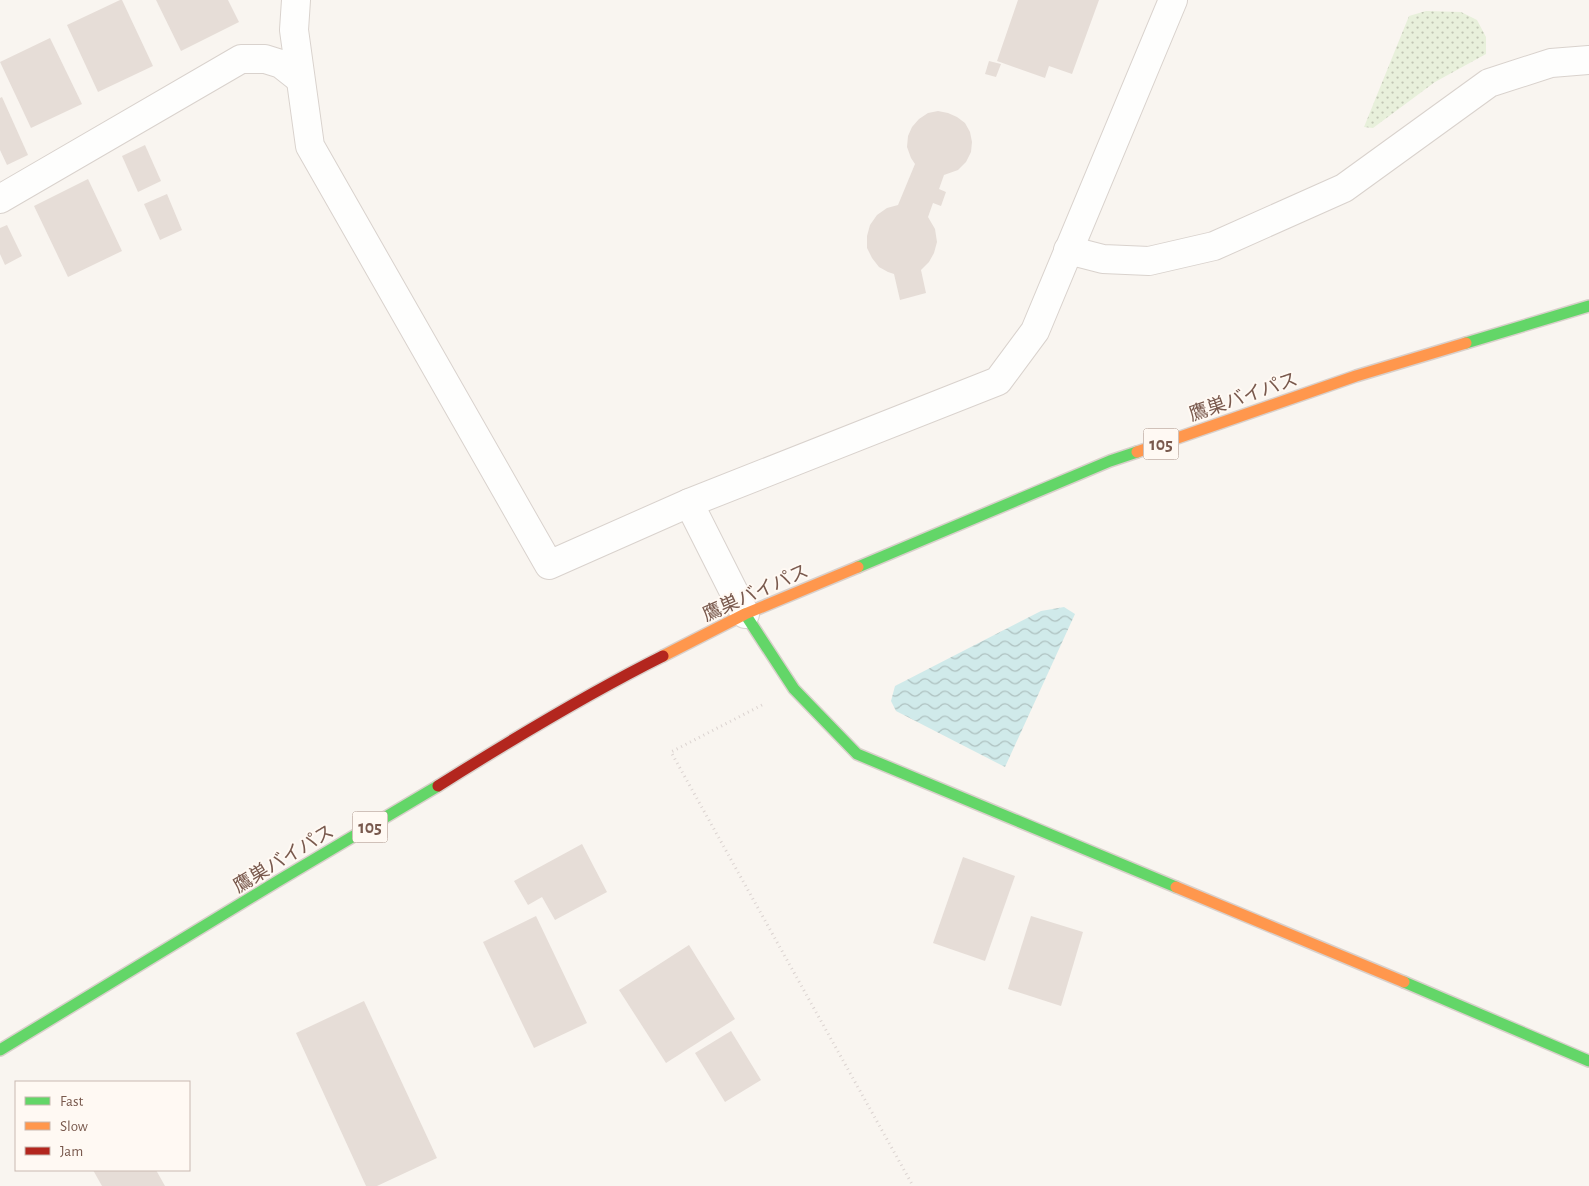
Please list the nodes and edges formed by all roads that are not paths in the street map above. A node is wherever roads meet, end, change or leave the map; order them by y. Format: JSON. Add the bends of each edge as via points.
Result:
{"nodes":[{"id":1,"x":296,"y":0,"type":"edge"},
{"id":2,"x":1173,"y":0,"type":"edge"},
{"id":3,"x":1589,"y":60,"type":"edge"},
{"id":4,"x":300,"y":79,"type":"junction"},
{"id":5,"x":0,"y":199,"type":"edge"},
{"id":6,"x":1068,"y":250,"type":"junction"},
{"id":7,"x":1589,"y":306,"type":"edge"},
{"id":8,"x":689,"y":503,"type":"junction"},
{"id":9,"x":745,"y":614,"type":"junction"},
{"id":10,"x":0,"y":1050,"type":"edge"},
{"id":11,"x":1589,"y":1061,"type":"edge"}],
"edges":[{"from":1,"to":4,"type":"street","via":[[294,30]]},
{"from":2,"to":6,"type":"street"},
{"from":3,"to":6,"type":"street","via":[[1551,63],[1489,83],[1344,188],[1214,246],[1149,261],[1103,259]]},
{"from":4,"to":5,"type":"street","via":[[281,64],[265,59],[241,59]]},
{"from":4,"to":8,"type":"street","via":[[310,146],[549,566]]},
{"from":6,"to":8,"type":"street","via":[[1035,331],[998,381]]},
{"from":7,"to":9,"type":"main road","name":"鷹巣バイパス","number":"105","via":[[1356,376],[1110,461]]},
{"from":8,"to":9,"type":"street"},
{"from":9,"to":10,"type":"main road","name":"鷹巣バイパス","number":"105","via":[[601,688]]},
{"from":9,"to":11,"type":"main road","via":[[794,689],[857,754]]}]}
